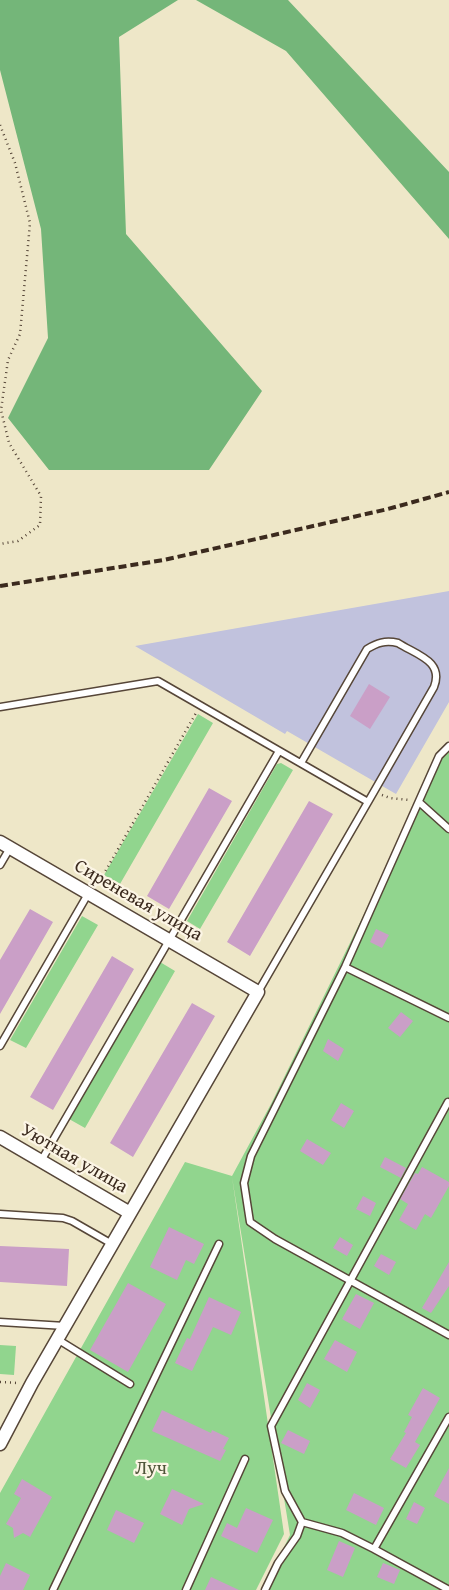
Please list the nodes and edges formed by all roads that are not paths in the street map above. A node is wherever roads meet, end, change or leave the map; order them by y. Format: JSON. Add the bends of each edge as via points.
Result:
{"nodes":[{"id":1,"x":0,"y":707,"type":"edge"},
{"id":2,"x":449,"y":746,"type":"edge"},
{"id":3,"x":279,"y":751,"type":"junction"},
{"id":4,"x":301,"y":763,"type":"junction"},
{"id":5,"x":368,"y":802,"type":"junction"},
{"id":6,"x":419,"y":802,"type":"junction"},
{"id":7,"x":449,"y":829,"type":"edge"},
{"id":8,"x":5,"y":845,"type":"edge"},
{"id":9,"x":0,"y":865,"type":"edge"},
{"id":10,"x":90,"y":894,"type":"junction"},
{"id":11,"x":169,"y":941,"type":"junction"},
{"id":12,"x":345,"y":967,"type":"junction"},
{"id":13,"x":258,"y":992,"type":"junction"},
{"id":14,"x":449,"y":1018,"type":"edge"},
{"id":15,"x":0,"y":1046,"type":"edge"},
{"id":16,"x":448,"y":1102,"type":"dead end"},
{"id":17,"x":0,"y":1137,"type":"edge"},
{"id":18,"x":41,"y":1161,"type":"junction"},
{"id":19,"x":130,"y":1212,"type":"junction"},
{"id":20,"x":0,"y":1214,"type":"edge"},
{"id":21,"x":112,"y":1244,"type":"junction"},
{"id":22,"x":219,"y":1244,"type":"dead end"},
{"id":23,"x":352,"y":1280,"type":"junction"},
{"id":24,"x":0,"y":1322,"type":"edge"},
{"id":25,"x":65,"y":1326,"type":"junction"},
{"id":26,"x":449,"y":1335,"type":"edge"},
{"id":27,"x":57,"y":1340,"type":"junction"},
{"id":28,"x":130,"y":1384,"type":"dead end"},
{"id":29,"x":449,"y":1416,"type":"edge"},
{"id":30,"x":0,"y":1444,"type":"edge"},
{"id":31,"x":244,"y":1459,"type":"dead end"},
{"id":32,"x":302,"y":1522,"type":"junction"},
{"id":33,"x":374,"y":1549,"type":"junction"},
{"id":34,"x":53,"y":1590,"type":"edge"},
{"id":35,"x":186,"y":1590,"type":"edge"},
{"id":36,"x":264,"y":1590,"type":"edge"},
{"id":37,"x":448,"y":1590,"type":"edge"}],
"edges":[{"from":1,"to":3,"type":"lane","via":[[156,681]]},
{"from":2,"to":6,"type":"lane","via":[[439,756]]},
{"from":3,"to":4,"type":"lane"},
{"from":3,"to":11,"type":"lane"},
{"from":4,"to":5,"type":"lane"},
{"from":4,"to":5,"type":"lane","via":[[367,649],[384,642],[398,643],[433,664],[437,680]]},
{"from":5,"to":13,"type":"lane"},
{"from":6,"to":7,"type":"lane"},
{"from":6,"to":12,"type":"lane"},
{"from":8,"to":9,"type":"lane"},
{"from":8,"to":10,"type":"street","name":"Сиреневая улица"},
{"from":10,"to":11,"type":"street","name":"Сиреневая улица"},
{"from":10,"to":15,"type":"lane"},
{"from":11,"to":13,"type":"street","name":"Сиреневая улица"},
{"from":11,"to":18,"type":"lane"},
{"from":12,"to":14,"type":"lane"},
{"from":12,"to":23,"type":"lane","via":[[250,1156],[244,1183],[250,1222]]},
{"from":13,"to":19,"type":"street"},
{"from":16,"to":23,"type":"lane"},
{"from":17,"to":18,"type":"street","name":"Уютная улица"},
{"from":18,"to":19,"type":"street","name":"Уютная улица"},
{"from":19,"to":21,"type":"street"},
{"from":20,"to":21,"type":"lane","via":[[63,1218]]},
{"from":21,"to":25,"type":"street"},
{"from":22,"to":34,"type":"lane"},
{"from":23,"to":26,"type":"lane"},
{"from":23,"to":32,"type":"lane","via":[[271,1426],[285,1491]]},
{"from":24,"to":25,"type":"lane"},
{"from":25,"to":27,"type":"street"},
{"from":27,"to":28,"type":"lane"},
{"from":27,"to":30,"type":"street"},
{"from":29,"to":33,"type":"lane"},
{"from":31,"to":35,"type":"lane"},
{"from":32,"to":33,"type":"lane","via":[[342,1533]]},
{"from":32,"to":36,"type":"lane"},
{"from":33,"to":37,"type":"lane"}]}
